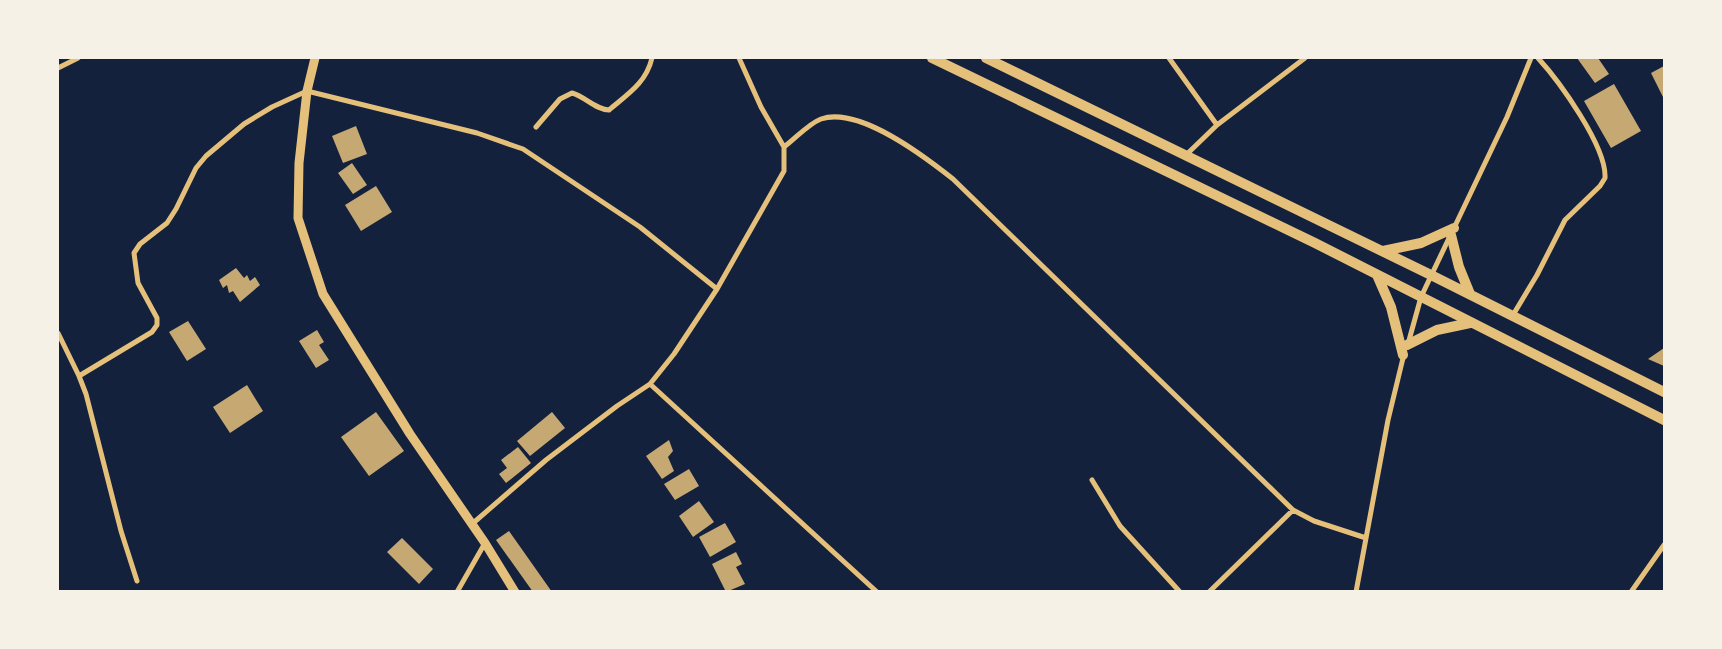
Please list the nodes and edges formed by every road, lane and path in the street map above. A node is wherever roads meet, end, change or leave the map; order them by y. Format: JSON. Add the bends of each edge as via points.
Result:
{"nodes":[{"id":1,"x":78,"y":58,"type":"edge"},
{"id":2,"x":315,"y":58,"type":"edge"},
{"id":3,"x":652,"y":58,"type":"edge"},
{"id":4,"x":738,"y":58,"type":"edge"},
{"id":5,"x":932,"y":58,"type":"edge"},
{"id":6,"x":986,"y":58,"type":"edge"},
{"id":7,"x":1169,"y":58,"type":"edge"},
{"id":8,"x":1305,"y":58,"type":"edge"},
{"id":9,"x":1531,"y":58,"type":"edge"},
{"id":10,"x":1538,"y":58,"type":"edge"},
{"id":11,"x":58,"y":68,"type":"edge"},
{"id":12,"x":307,"y":91,"type":"junction"},
{"id":13,"x":1217,"y":125,"type":"junction"},
{"id":14,"x":536,"y":127,"type":"dead end"},
{"id":15,"x":784,"y":147,"type":"junction"},
{"id":16,"x":1186,"y":155,"type":"junction"},
{"id":17,"x":1452,"y":231,"type":"junction"},
{"id":18,"x":1383,"y":251,"type":"junction"},
{"id":19,"x":1377,"y":275,"type":"junction"},
{"id":20,"x":1431,"y":275,"type":"junction"},
{"id":21,"x":717,"y":289,"type":"junction"},
{"id":22,"x":1470,"y":294,"type":"junction"},
{"id":23,"x":1421,"y":297,"type":"junction"},
{"id":24,"x":1513,"y":316,"type":"junction"},
{"id":25,"x":1470,"y":323,"type":"junction"},
{"id":26,"x":58,"y":333,"type":"edge"},
{"id":27,"x":1405,"y":350,"type":"junction"},
{"id":28,"x":79,"y":376,"type":"junction"},
{"id":29,"x":650,"y":384,"type":"junction"},
{"id":30,"x":1664,"y":392,"type":"edge"},
{"id":31,"x":1664,"y":420,"type":"edge"},
{"id":32,"x":1092,"y":480,"type":"dead end"},
{"id":33,"x":1293,"y":510,"type":"junction"},
{"id":34,"x":472,"y":524,"type":"junction"},
{"id":35,"x":1366,"y":538,"type":"junction"},
{"id":36,"x":485,"y":543,"type":"junction"},
{"id":37,"x":1664,"y":545,"type":"edge"},
{"id":38,"x":137,"y":581,"type":"dead end"},
{"id":39,"x":458,"y":592,"type":"edge"},
{"id":40,"x":515,"y":592,"type":"edge"},
{"id":41,"x":877,"y":592,"type":"edge"},
{"id":42,"x":1180,"y":592,"type":"edge"},
{"id":43,"x":1209,"y":592,"type":"edge"},
{"id":44,"x":1356,"y":592,"type":"edge"},
{"id":45,"x":1631,"y":592,"type":"edge"}],
"edges":[{"from":1,"to":11,"type":"street"},
{"from":2,"to":12,"type":"street"},
{"from":3,"to":14,"type":"street","via":[[640,85],[609,110],[599,109],[583,96],[572,93],[560,99]]},
{"from":4,"to":15,"type":"street"},
{"from":5,"to":19,"type":"main road"},
{"from":6,"to":16,"type":"main road"},
{"from":7,"to":13,"type":"street"},
{"from":8,"to":13,"type":"street"},
{"from":9,"to":17,"type":"street","via":[[1507,117]]},
{"from":10,"to":24,"type":"street","via":[[1556,78],[1584,122],[1601,157],[1605,178],[1566,220]]},
{"from":12,"to":21,"type":"street","via":[[477,133],[523,149],[640,227]]},
{"from":12,"to":28,"type":"street","via":[[244,124],[196,168],[166,223],[134,252],[138,283],[157,318],[157,325],[152,332]]},
{"from":12,"to":34,"type":"street","via":[[299,163],[298,218],[323,294],[410,434]]},
{"from":13,"to":16,"type":"street"},
{"from":15,"to":21,"type":"street","via":[[784,171]]},
{"from":15,"to":33,"type":"street","via":[[820,119],[841,116],[880,130],[917,150],[953,178]]},
{"from":16,"to":18,"type":"main road"},
{"from":17,"to":18,"type":"main road","via":[[1421,243]]},
{"from":17,"to":20,"type":"street"},
{"from":17,"to":22,"type":"main road","via":[[1459,267]]},
{"from":18,"to":20,"type":"main road"},
{"from":19,"to":23,"type":"main road"},
{"from":19,"to":27,"type":"main road"},
{"from":20,"to":22,"type":"main road"},
{"from":20,"to":23,"type":"street"},
{"from":21,"to":29,"type":"street"},
{"from":22,"to":24,"type":"main road"},
{"from":23,"to":25,"type":"main road"},
{"from":23,"to":27,"type":"street"},
{"from":24,"to":30,"type":"main road"},
{"from":25,"to":27,"type":"main road","via":[[1437,330]]},
{"from":25,"to":31,"type":"main road"},
{"from":26,"to":28,"type":"street"},
{"from":27,"to":35,"type":"street"},
{"from":28,"to":38,"type":"street"},
{"from":29,"to":34,"type":"street","via":[[560,449]]},
{"from":29,"to":41,"type":"street"},
{"from":32,"to":42,"type":"street","via":[[1120,526]]},
{"from":33,"to":35,"type":"street"},
{"from":33,"to":43,"type":"street"},
{"from":34,"to":36,"type":"street"},
{"from":35,"to":44,"type":"street"},
{"from":36,"to":39,"type":"street"},
{"from":36,"to":40,"type":"street"},
{"from":37,"to":45,"type":"street"}]}
